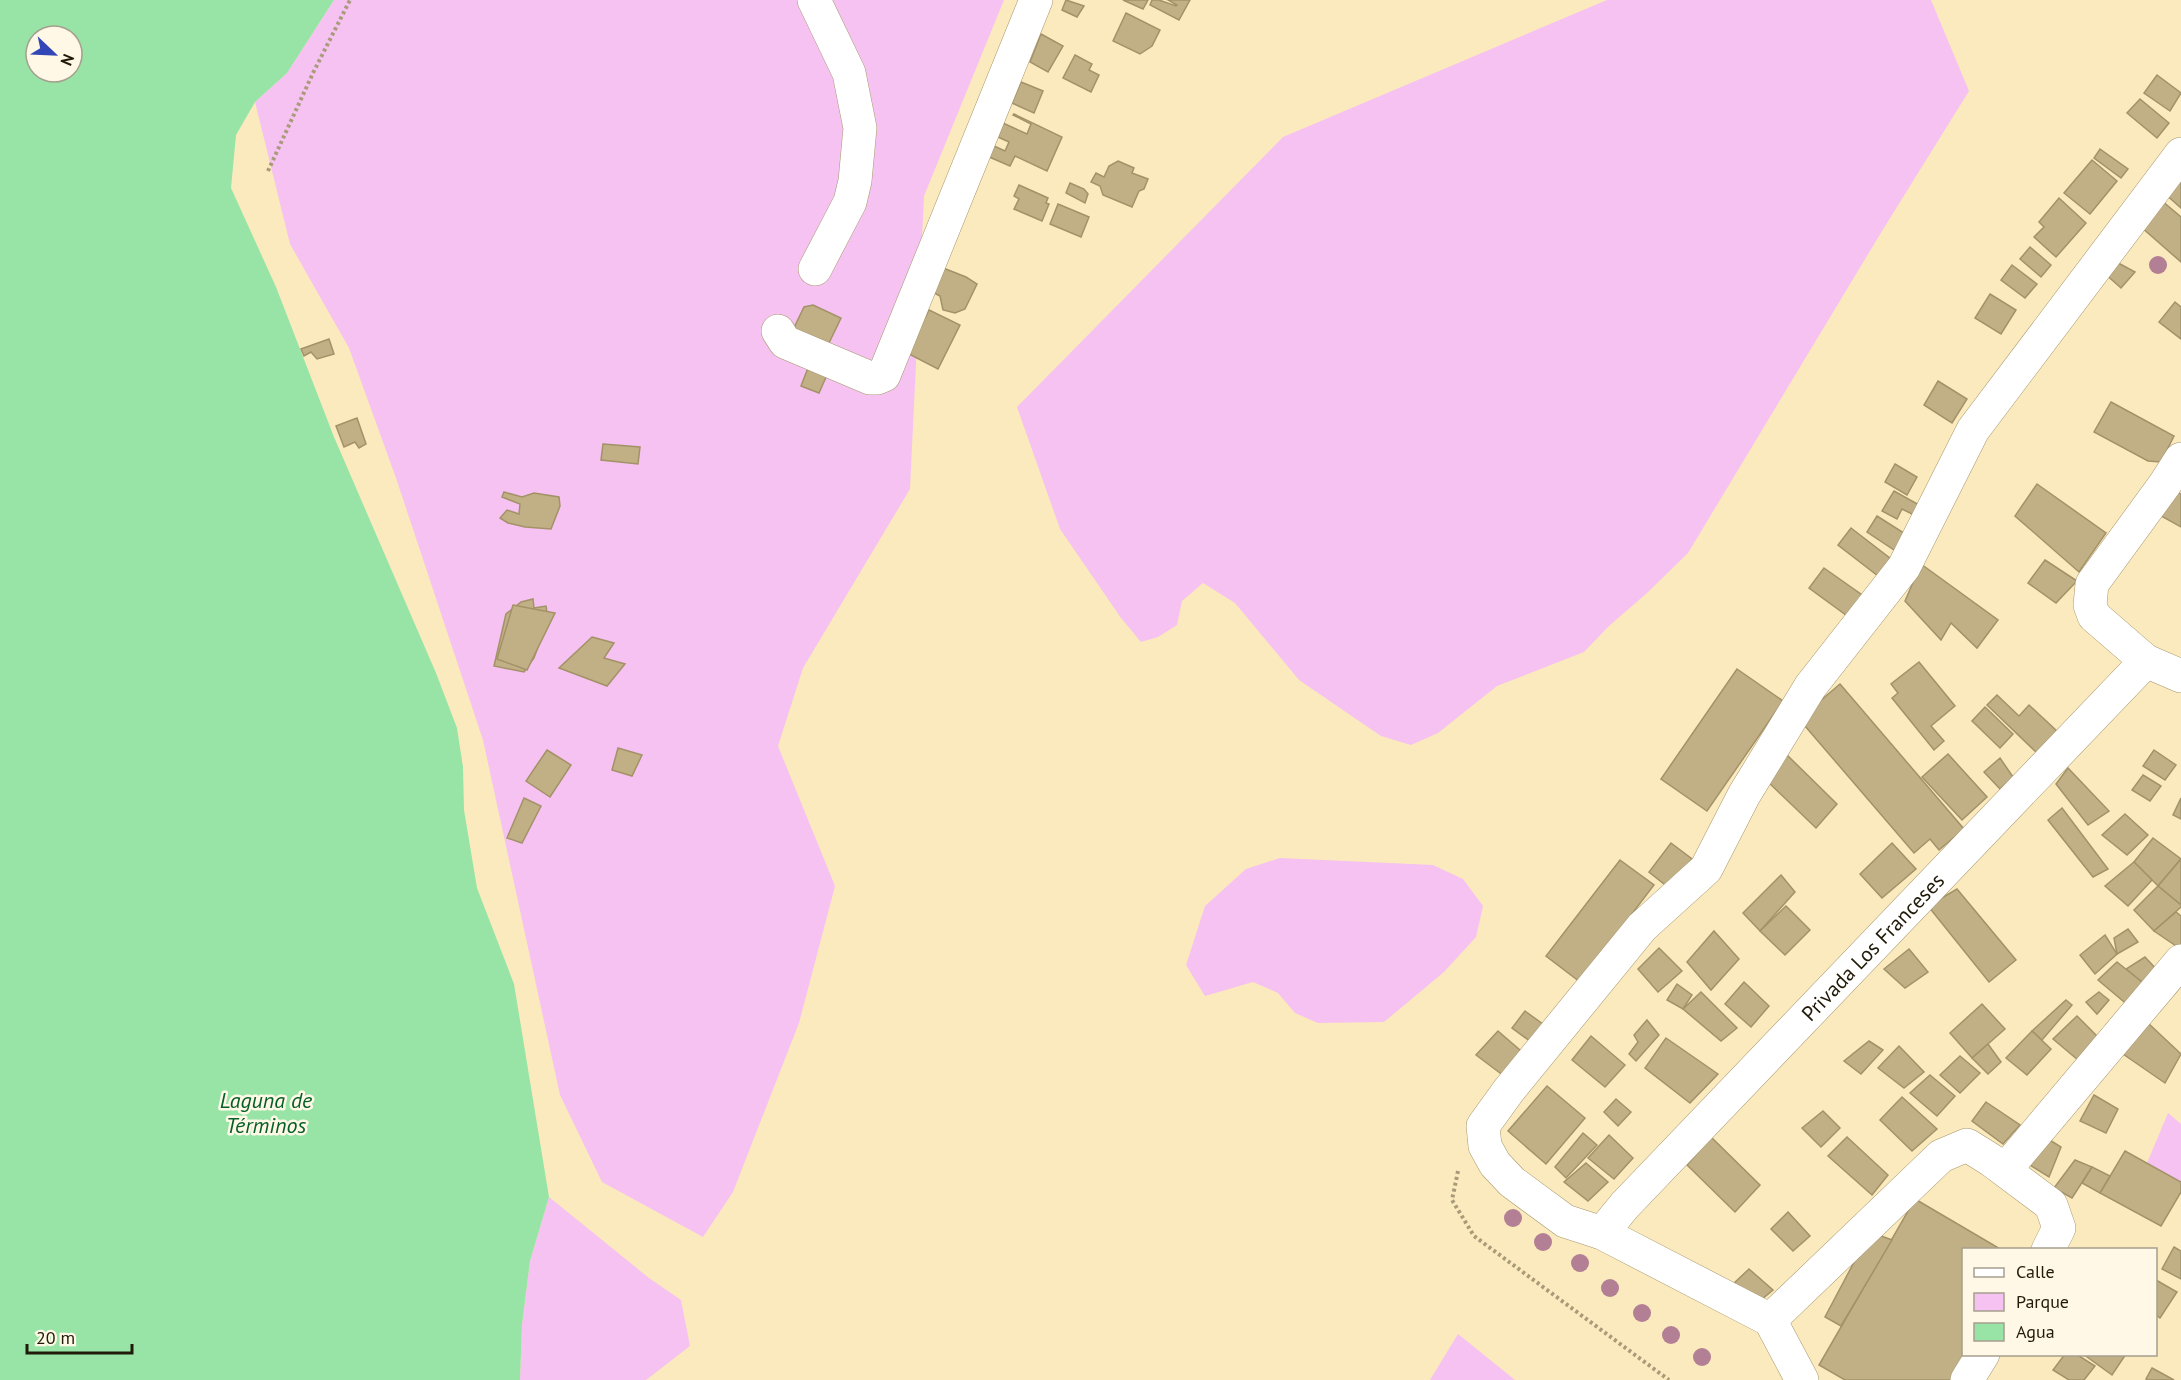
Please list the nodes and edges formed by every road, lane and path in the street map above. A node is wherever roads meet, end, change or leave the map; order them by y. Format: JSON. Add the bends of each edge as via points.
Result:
{"nodes":[{"id":1,"x":350,"y":0,"type":"edge"},
{"id":2,"x":814,"y":0,"type":"edge"},
{"id":3,"x":1036,"y":0,"type":"edge"},
{"id":4,"x":2181,"y":154,"type":"edge"},
{"id":5,"x":268,"y":171,"type":"dead end"},
{"id":6,"x":815,"y":268,"type":"dead end"},
{"id":7,"x":778,"y":331,"type":"dead end"},
{"id":8,"x":2181,"y":459,"type":"edge"},
{"id":9,"x":2146,"y":662,"type":"junction"},
{"id":10,"x":2181,"y":676,"type":"edge"},
{"id":11,"x":2181,"y":961,"type":"edge"},
{"id":12,"x":2005,"y":1170,"type":"junction"},
{"id":13,"x":1452,"y":1200,"type":"dead end"},
{"id":14,"x":1602,"y":1233,"type":"junction"},
{"id":15,"x":2049,"y":1248,"type":"edge"},
{"id":16,"x":1770,"y":1320,"type":"junction"},
{"id":17,"x":1982,"y":1356,"type":"edge"},
{"id":18,"x":1669,"y":1380,"type":"edge"},
{"id":19,"x":1802,"y":1380,"type":"edge"},
{"id":20,"x":1967,"y":1380,"type":"edge"}],
"edges":[{"from":1,"to":5,"type":"path"},
{"from":2,"to":6,"type":"street","via":[[849,74],[860,128],[850,202]]},
{"from":3,"to":7,"type":"street","via":[[885,375],[870,378],[785,342]]},
{"from":4,"to":14,"type":"street","via":[[1973,430],[1904,567],[1810,687],[1744,795],[1706,869],[1642,927],[1483,1126],[1485,1146],[1512,1182],[1565,1221]]},
{"from":8,"to":9,"type":"street","via":[[2092,584],[2090,605],[2094,616]]},
{"from":9,"to":10,"type":"street"},
{"from":9,"to":14,"type":"street","name":"Privada Los Franceses","via":[[1624,1205]]},
{"from":11,"to":12,"type":"street"},
{"from":12,"to":15,"type":"street","via":[[2051,1205],[2059,1228]]},
{"from":12,"to":16,"type":"street","via":[[1968,1145],[1941,1156]]},
{"from":13,"to":18,"type":"path","via":[[1474,1236]]},
{"from":14,"to":16,"type":"street"},
{"from":16,"to":19,"type":"street"},
{"from":17,"to":20,"type":"street"}]}
